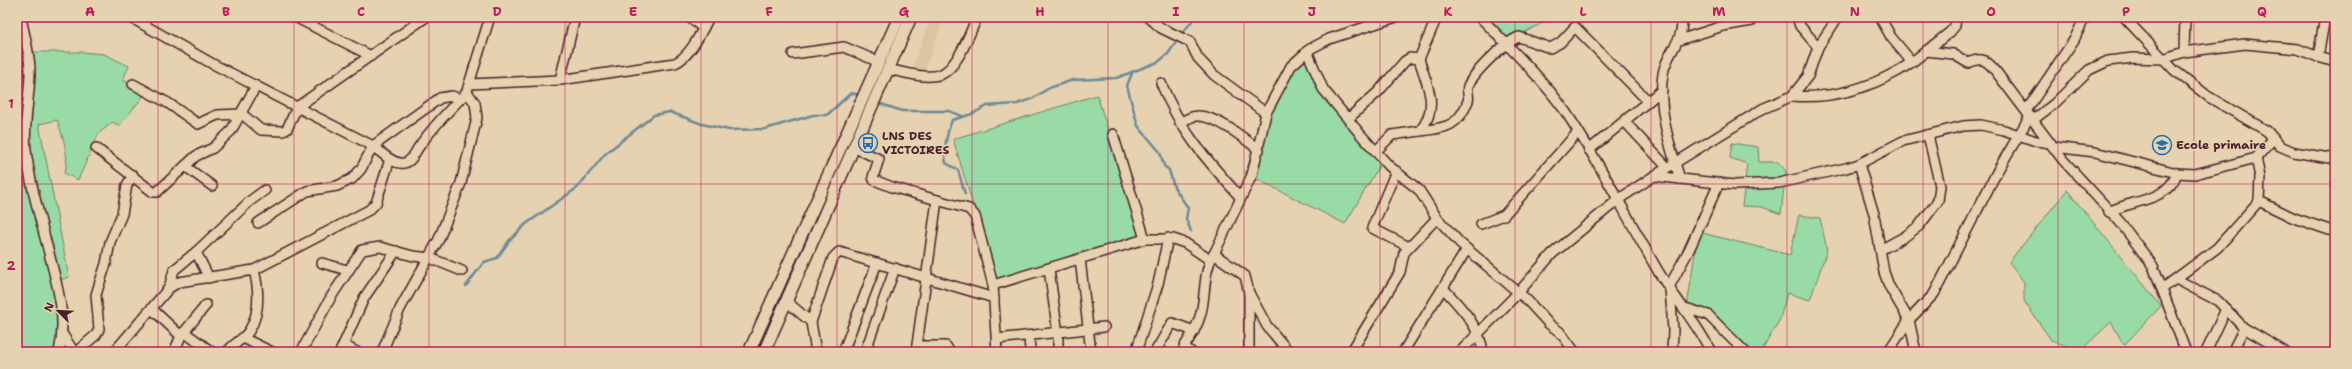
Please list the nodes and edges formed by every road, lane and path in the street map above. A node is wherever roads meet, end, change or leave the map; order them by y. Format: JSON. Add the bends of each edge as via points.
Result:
{"nodes":[{"id":1,"x":21,"y":17,"type":"edge"},
{"id":2,"x":130,"y":17,"type":"edge"},
{"id":3,"x":295,"y":17,"type":"edge"},
{"id":4,"x":426,"y":17,"type":"edge"},
{"id":5,"x":490,"y":17,"type":"edge"},
{"id":6,"x":575,"y":17,"type":"edge"},
{"id":7,"x":689,"y":17,"type":"edge"},
{"id":8,"x":709,"y":17,"type":"edge"},
{"id":9,"x":899,"y":17,"type":"edge"},
{"id":10,"x":911,"y":17,"type":"edge"},
{"id":11,"x":977,"y":17,"type":"edge"},
{"id":12,"x":1148,"y":17,"type":"edge"},
{"id":13,"x":1396,"y":17,"type":"edge"},
{"id":14,"x":1437,"y":17,"type":"edge"},
{"id":15,"x":1480,"y":17,"type":"edge"},
{"id":16,"x":1681,"y":17,"type":"edge"},
{"id":17,"x":1797,"y":17,"type":"edge"},
{"id":18,"x":1838,"y":17,"type":"edge"},
{"id":19,"x":1880,"y":17,"type":"edge"},
{"id":20,"x":1956,"y":17,"type":"edge"},
{"id":21,"x":2085,"y":17,"type":"edge"},
{"id":22,"x":2124,"y":17,"type":"edge"},
{"id":23,"x":2185,"y":17,"type":"edge"},
{"id":24,"x":2325,"y":17,"type":"edge"},
{"id":25,"x":1752,"y":21,"type":"dead end"},
{"id":26,"x":703,"y":28,"type":"junction"},
{"id":27,"x":1679,"y":40,"type":"junction"},
{"id":28,"x":1506,"y":44,"type":"junction"},
{"id":29,"x":1818,"y":48,"type":"junction"},
{"id":30,"x":1308,"y":51,"type":"junction"},
{"id":31,"x":1926,"y":51,"type":"junction"},
{"id":32,"x":2184,"y":52,"type":"junction"},
{"id":33,"x":793,"y":54,"type":"dead end"},
{"id":34,"x":371,"y":56,"type":"junction"},
{"id":35,"x":2318,"y":57,"type":"junction"},
{"id":36,"x":1419,"y":59,"type":"junction"},
{"id":37,"x":2163,"y":59,"type":"junction"},
{"id":38,"x":1911,"y":61,"type":"junction"},
{"id":39,"x":878,"y":62,"type":"junction"},
{"id":40,"x":2335,"y":62,"type":"edge"},
{"id":41,"x":888,"y":69,"type":"junction"},
{"id":42,"x":560,"y":80,"type":"junction"},
{"id":43,"x":1161,"y":83,"type":"dead end"},
{"id":44,"x":133,"y":84,"type":"dead end"},
{"id":45,"x":256,"y":86,"type":"junction"},
{"id":46,"x":468,"y":88,"type":"junction"},
{"id":47,"x":873,"y":88,"type":"junction"},
{"id":48,"x":1662,"y":90,"type":"junction"},
{"id":49,"x":1792,"y":96,"type":"junction"},
{"id":50,"x":460,"y":99,"type":"junction"},
{"id":51,"x":1648,"y":101,"type":"junction"},
{"id":52,"x":866,"y":104,"type":"junction"},
{"id":53,"x":297,"y":107,"type":"junction"},
{"id":54,"x":1266,"y":113,"type":"junction"},
{"id":55,"x":242,"y":114,"type":"junction"},
{"id":56,"x":2030,"y":116,"type":"junction"},
{"id":57,"x":1349,"y":118,"type":"junction"},
{"id":58,"x":1625,"y":122,"type":"junction"},
{"id":59,"x":1180,"y":123,"type":"junction"},
{"id":60,"x":1420,"y":131,"type":"junction"},
{"id":61,"x":1578,"y":132,"type":"junction"},
{"id":62,"x":1113,"y":134,"type":"dead end"},
{"id":63,"x":2018,"y":134,"type":"junction"},
{"id":64,"x":1928,"y":135,"type":"junction"},
{"id":65,"x":2272,"y":139,"type":"junction"},
{"id":66,"x":2053,"y":145,"type":"junction"},
{"id":67,"x":373,"y":146,"type":"junction"},
{"id":68,"x":853,"y":147,"type":"junction"},
{"id":69,"x":96,"y":148,"type":"dead end"},
{"id":70,"x":1259,"y":150,"type":"junction"},
{"id":71,"x":1589,"y":150,"type":"junction"},
{"id":72,"x":1376,"y":151,"type":"junction"},
{"id":73,"x":2256,"y":158,"type":"junction"},
{"id":74,"x":390,"y":159,"type":"junction"},
{"id":75,"x":2335,"y":159,"type":"edge"},
{"id":76,"x":1859,"y":164,"type":"junction"},
{"id":77,"x":1671,"y":165,"type":"junction"},
{"id":78,"x":185,"y":166,"type":"junction"},
{"id":79,"x":1396,"y":171,"type":"junction"},
{"id":80,"x":2177,"y":173,"type":"junction"},
{"id":81,"x":133,"y":175,"type":"junction"},
{"id":82,"x":1654,"y":176,"type":"junction"},
{"id":83,"x":1680,"y":179,"type":"junction"},
{"id":84,"x":1718,"y":183,"type":"junction"},
{"id":85,"x":212,"y":186,"type":"dead end"},
{"id":86,"x":265,"y":190,"type":"dead end"},
{"id":87,"x":1240,"y":197,"type":"junction"},
{"id":88,"x":1619,"y":199,"type":"junction"},
{"id":89,"x":937,"y":200,"type":"junction"},
{"id":90,"x":2260,"y":201,"type":"junction"},
{"id":91,"x":2109,"y":212,"type":"junction"},
{"id":92,"x":1437,"y":218,"type":"junction"},
{"id":93,"x":258,"y":223,"type":"dead end"},
{"id":94,"x":1481,"y":224,"type":"dead end"},
{"id":95,"x":2335,"y":232,"type":"edge"},
{"id":96,"x":1168,"y":238,"type":"junction"},
{"id":97,"x":1145,"y":239,"type":"junction"},
{"id":98,"x":1409,"y":247,"type":"junction"},
{"id":99,"x":1882,"y":249,"type":"junction"},
{"id":100,"x":1467,"y":250,"type":"junction"},
{"id":101,"x":396,"y":251,"type":"junction"},
{"id":102,"x":196,"y":252,"type":"junction"},
{"id":103,"x":1212,"y":257,"type":"junction"},
{"id":104,"x":430,"y":258,"type":"junction"},
{"id":105,"x":1080,"y":259,"type":"junction"},
{"id":106,"x":322,"y":263,"type":"dead end"},
{"id":107,"x":877,"y":263,"type":"junction"},
{"id":108,"x":895,"y":268,"type":"junction"},
{"id":109,"x":1049,"y":269,"type":"junction"},
{"id":110,"x":254,"y":270,"type":"junction"},
{"id":111,"x":347,"y":270,"type":"junction"},
{"id":112,"x":462,"y":271,"type":"dead end"},
{"id":113,"x":927,"y":277,"type":"junction"},
{"id":114,"x":209,"y":278,"type":"junction"},
{"id":115,"x":2176,"y":279,"type":"junction"},
{"id":116,"x":993,"y":285,"type":"junction"},
{"id":117,"x":169,"y":288,"type":"junction"},
{"id":118,"x":1670,"y":288,"type":"junction"},
{"id":119,"x":1444,"y":289,"type":"junction"},
{"id":120,"x":2162,"y":289,"type":"junction"},
{"id":121,"x":1249,"y":293,"type":"junction"},
{"id":122,"x":1518,"y":293,"type":"junction"},
{"id":123,"x":994,"y":298,"type":"junction"},
{"id":124,"x":786,"y":301,"type":"junction"},
{"id":125,"x":206,"y":305,"type":"dead end"},
{"id":126,"x":1685,"y":308,"type":"junction"},
{"id":127,"x":152,"y":309,"type":"junction"},
{"id":128,"x":2226,"y":309,"type":"junction"},
{"id":129,"x":1909,"y":320,"type":"junction"},
{"id":130,"x":811,"y":322,"type":"junction"},
{"id":131,"x":1104,"y":327,"type":"dead end"},
{"id":132,"x":2244,"y":328,"type":"junction"},
{"id":133,"x":1089,"y":330,"type":"junction"},
{"id":134,"x":1194,"y":331,"type":"junction"},
{"id":135,"x":183,"y":334,"type":"junction"},
{"id":136,"x":1058,"y":334,"type":"junction"},
{"id":137,"x":1479,"y":334,"type":"junction"},
{"id":138,"x":63,"y":335,"type":"junction"},
{"id":139,"x":1029,"y":336,"type":"junction"},
{"id":140,"x":243,"y":338,"type":"junction"},
{"id":141,"x":997,"y":340,"type":"junction"},
{"id":142,"x":342,"y":349,"type":"edge"},
{"id":143,"x":916,"y":349,"type":"edge"},
{"id":144,"x":1185,"y":350,"type":"edge"},
{"id":145,"x":2278,"y":351,"type":"edge"},
{"id":146,"x":59,"y":352,"type":"edge"},
{"id":147,"x":75,"y":352,"type":"edge"},
{"id":148,"x":114,"y":352,"type":"edge"},
{"id":149,"x":174,"y":352,"type":"edge"},
{"id":150,"x":212,"y":352,"type":"edge"},
{"id":151,"x":227,"y":352,"type":"edge"},
{"id":152,"x":272,"y":352,"type":"edge"},
{"id":153,"x":301,"y":352,"type":"edge"},
{"id":154,"x":357,"y":352,"type":"edge"},
{"id":155,"x":382,"y":352,"type":"edge"},
{"id":156,"x":749,"y":352,"type":"edge"},
{"id":157,"x":764,"y":352,"type":"edge"},
{"id":158,"x":816,"y":352,"type":"edge"},
{"id":159,"x":843,"y":352,"type":"edge"},
{"id":160,"x":865,"y":352,"type":"edge"},
{"id":161,"x":950,"y":352,"type":"edge"},
{"id":162,"x":997,"y":352,"type":"edge"},
{"id":163,"x":1030,"y":352,"type":"edge"},
{"id":164,"x":1058,"y":352,"type":"edge"},
{"id":165,"x":1091,"y":352,"type":"edge"},
{"id":166,"x":1136,"y":352,"type":"edge"},
{"id":167,"x":1155,"y":352,"type":"edge"},
{"id":168,"x":1249,"y":352,"type":"edge"},
{"id":169,"x":1289,"y":352,"type":"edge"},
{"id":170,"x":1351,"y":352,"type":"edge"},
{"id":171,"x":1403,"y":352,"type":"edge"},
{"id":172,"x":1460,"y":352,"type":"edge"},
{"id":173,"x":1483,"y":352,"type":"edge"},
{"id":174,"x":1575,"y":352,"type":"edge"},
{"id":175,"x":1672,"y":352,"type":"edge"},
{"id":176,"x":1711,"y":352,"type":"edge"},
{"id":177,"x":1745,"y":352,"type":"edge"},
{"id":178,"x":1888,"y":352,"type":"edge"},
{"id":179,"x":1916,"y":352,"type":"edge"},
{"id":180,"x":2186,"y":352,"type":"edge"},
{"id":181,"x":2206,"y":352,"type":"edge"},
{"id":182,"x":2232,"y":352,"type":"edge"}],
"edges":[{"from":1,"to":138,"type":"street","via":[[30,69],[24,136],[32,189],[60,298]]},
{"from":2,"to":45,"type":"street"},
{"from":3,"to":34,"type":"street"},
{"from":4,"to":34,"type":"street"},
{"from":5,"to":46,"type":"street"},
{"from":6,"to":42,"type":"street"},
{"from":7,"to":26,"type":"street"},
{"from":8,"to":26,"type":"street"},
{"from":9,"to":39,"type":"street"},
{"from":10,"to":41,"type":"street"},
{"from":11,"to":41,"type":"street","via":[[962,50],[943,73],[929,76]]},
{"from":12,"to":54,"type":"street","via":[[1160,28],[1190,42],[1198,58],[1214,76]]},
{"from":13,"to":30,"type":"street","via":[[1328,39]]},
{"from":14,"to":36,"type":"street"},
{"from":15,"to":28,"type":"street"},
{"from":16,"to":27,"type":"street"},
{"from":17,"to":29,"type":"street","via":[[1800,26]]},
{"from":18,"to":29,"type":"street"},
{"from":19,"to":38,"type":"street","via":[[1891,37]]},
{"from":20,"to":31,"type":"street","via":[[1950,32]]},
{"from":21,"to":56,"type":"street"},
{"from":22,"to":37,"type":"street"},
{"from":23,"to":32,"type":"street"},
{"from":24,"to":35,"type":"street"},
{"from":25,"to":27,"type":"street","via":[[1723,26]]},
{"from":26,"to":42,"type":"street","via":[[679,62]]},
{"from":27,"to":48,"type":"street","via":[[1664,70]]},
{"from":28,"to":51,"type":"street","via":[[1519,37],[1550,48],[1560,43],[1576,28]]},
{"from":28,"to":60,"type":"street","via":[[1469,85],[1468,101],[1452,125]]},
{"from":28,"to":61,"type":"street","via":[[1564,110]]},
{"from":29,"to":49,"type":"street","via":[[1808,76]]},
{"from":30,"to":54,"type":"street","via":[[1288,70]]},
{"from":30,"to":57,"type":"street","via":[[1323,89]]},
{"from":31,"to":38,"type":"street"},
{"from":31,"to":56,"type":"street","via":[[1953,54],[1968,63],[1985,60]]},
{"from":32,"to":35,"type":"street","via":[[2258,44],[2298,49]]},
{"from":32,"to":37,"type":"street"},
{"from":33,"to":39,"type":"street","via":[[844,47]]},
{"from":34,"to":53,"type":"street"},
{"from":35,"to":40,"type":"street"},
{"from":36,"to":57,"type":"street","via":[[1410,58],[1405,61],[1378,92]]},
{"from":36,"to":60,"type":"street","via":[[1432,102],[1429,117]]},
{"from":37,"to":56,"type":"street","via":[[2133,58],[2096,66]]},
{"from":37,"to":65,"type":"street","via":[[2209,97],[2267,131]]},
{"from":38,"to":49,"type":"street","via":[[1898,71],[1851,91],[1810,98]]},
{"from":39,"to":47,"type":"street"},
{"from":41,"to":47,"type":"street"},
{"from":42,"to":46,"type":"street"},
{"from":43,"to":59,"type":"street"},
{"from":44,"to":55,"type":"street","via":[[168,103],[198,124],[217,115]]},
{"from":45,"to":53,"type":"street"},
{"from":45,"to":55,"type":"street"},
{"from":46,"to":50,"type":"street"},
{"from":46,"to":104,"type":"street","via":[[477,110],[471,148],[461,183]]},
{"from":47,"to":52,"type":"street"},
{"from":48,"to":51,"type":"street"},
{"from":48,"to":77,"type":"street"},
{"from":49,"to":77,"type":"street","via":[[1762,109]]},
{"from":50,"to":67,"type":"street","via":[[452,96],[440,98]]},
{"from":50,"to":74,"type":"street","via":[[411,159],[402,164]]},
{"from":51,"to":58,"type":"street"},
{"from":52,"to":68,"type":"street"},
{"from":52,"to":156,"type":"street"},
{"from":53,"to":55,"type":"street","via":[[287,129],[283,132],[261,130]]},
{"from":53,"to":67,"type":"street"},
{"from":54,"to":70,"type":"street"},
{"from":55,"to":78,"type":"street","via":[[223,140],[206,153],[196,156]]},
{"from":56,"to":63,"type":"street"},
{"from":56,"to":66,"type":"street"},
{"from":57,"to":72,"type":"street"},
{"from":58,"to":71,"type":"street"},
{"from":58,"to":77,"type":"street"},
{"from":59,"to":70,"type":"street","via":[[1199,116],[1229,129]]},
{"from":59,"to":87,"type":"street","via":[[1202,155]]},
{"from":60,"to":72,"type":"street","via":[[1392,135]]},
{"from":61,"to":71,"type":"street"},
{"from":61,"to":94,"type":"street","via":[[1504,215]]},
{"from":62,"to":97,"type":"street"},
{"from":63,"to":64,"type":"street","via":[[1981,125],[1956,127]]},
{"from":63,"to":66,"type":"street"},
{"from":63,"to":129,"type":"street","via":[[1934,294]]},
{"from":64,"to":76,"type":"street","via":[[1903,141]]},
{"from":64,"to":99,"type":"street","via":[[1940,186],[1938,201],[1919,226]]},
{"from":65,"to":73,"type":"street"},
{"from":65,"to":75,"type":"street","via":[[2294,152]]},
{"from":66,"to":80,"type":"street","via":[[2095,152]]},
{"from":66,"to":91,"type":"street"},
{"from":67,"to":74,"type":"street"},
{"from":67,"to":93,"type":"street","via":[[361,169],[352,179],[337,186],[307,191]]},
{"from":68,"to":89,"type":"street","via":[[879,159],[874,180],[892,188]]},
{"from":68,"to":124,"type":"street"},
{"from":69,"to":81,"type":"street"},
{"from":70,"to":87,"type":"street","via":[[1252,175]]},
{"from":71,"to":88,"type":"street"},
{"from":72,"to":79,"type":"street"},
{"from":73,"to":80,"type":"street","via":[[2201,174]]},
{"from":73,"to":90,"type":"street","via":[[2260,177]]},
{"from":74,"to":110,"type":"street","via":[[373,206]]},
{"from":76,"to":84,"type":"street","via":[[1780,183]]},
{"from":76,"to":99,"type":"street"},
{"from":77,"to":82,"type":"street"},
{"from":77,"to":83,"type":"street"},
{"from":78,"to":81,"type":"street","via":[[157,192],[153,192]]},
{"from":78,"to":85,"type":"street"},
{"from":79,"to":92,"type":"street","via":[[1419,190]]},
{"from":79,"to":98,"type":"street","via":[[1372,228]]},
{"from":80,"to":91,"type":"street","via":[[2174,181],[2154,197]]},
{"from":81,"to":147,"type":"street","via":[[128,185],[122,214],[110,242],[96,295],[99,329],[96,335]]},
{"from":82,"to":83,"type":"street"},
{"from":82,"to":88,"type":"street"},
{"from":83,"to":84,"type":"street"},
{"from":84,"to":118,"type":"street"},
{"from":86,"to":102,"type":"street"},
{"from":87,"to":103,"type":"street"},
{"from":88,"to":118,"type":"street"},
{"from":88,"to":122,"type":"street","via":[[1552,254]]},
{"from":89,"to":113,"type":"street"},
{"from":89,"to":116,"type":"street","via":[[969,209],[973,213]]},
{"from":90,"to":95,"type":"street","via":[[2294,218]]},
{"from":90,"to":115,"type":"street","via":[[2217,248]]},
{"from":91,"to":120,"type":"street","via":[[2120,222],[2153,266]]},
{"from":92,"to":98,"type":"street"},
{"from":92,"to":100,"type":"street"},
{"from":96,"to":97,"type":"street"},
{"from":96,"to":103,"type":"street"},
{"from":96,"to":166,"type":"street","via":[[1158,284]]},
{"from":97,"to":105,"type":"street"},
{"from":98,"to":170,"type":"street","via":[[1403,256],[1400,272]]},
{"from":99,"to":129,"type":"street","via":[[1884,272],[1889,286]]},
{"from":100,"to":119,"type":"street"},
{"from":100,"to":122,"type":"street"},
{"from":101,"to":104,"type":"street"},
{"from":101,"to":111,"type":"street","via":[[380,247],[362,250]]},
{"from":101,"to":142,"type":"street","via":[[364,298]]},
{"from":102,"to":114,"type":"street"},
{"from":102,"to":117,"type":"street","via":[[174,270]]},
{"from":103,"to":121,"type":"street","via":[[1245,276]]},
{"from":103,"to":134,"type":"street","via":[[1205,277],[1201,314]]},
{"from":104,"to":112,"type":"street"},
{"from":104,"to":155,"type":"street","via":[[400,309]]},
{"from":105,"to":109,"type":"street"},
{"from":105,"to":133,"type":"street"},
{"from":106,"to":111,"type":"street"},
{"from":107,"to":108,"type":"street"},
{"from":107,"to":130,"type":"street","via":[[843,252],[837,254],[819,295]]},
{"from":107,"to":159,"type":"street"},
{"from":108,"to":113,"type":"street"},
{"from":108,"to":160,"type":"street"},
{"from":109,"to":116,"type":"street"},
{"from":109,"to":136,"type":"street"},
{"from":110,"to":114,"type":"street"},
{"from":110,"to":140,"type":"street","via":[[259,300],[249,331]]},
{"from":111,"to":153,"type":"street"},
{"from":113,"to":123,"type":"street"},
{"from":113,"to":143,"type":"street"},
{"from":114,"to":117,"type":"street","via":[[178,282]]},
{"from":115,"to":120,"type":"street"},
{"from":115,"to":128,"type":"street","via":[[2218,301]]},
{"from":116,"to":123,"type":"street"},
{"from":117,"to":127,"type":"street"},
{"from":118,"to":126,"type":"street"},
{"from":118,"to":175,"type":"street"},
{"from":119,"to":137,"type":"street"},
{"from":119,"to":171,"type":"street"},
{"from":120,"to":180,"type":"street","via":[[2173,324]]},
{"from":121,"to":168,"type":"street"},
{"from":121,"to":169,"type":"street","via":[[1267,326]]},
{"from":122,"to":137,"type":"street"},
{"from":122,"to":174,"type":"street","via":[[1564,335]]},
{"from":123,"to":141,"type":"street"},
{"from":124,"to":130,"type":"street"},
{"from":124,"to":157,"type":"street"},
{"from":125,"to":135,"type":"street"},
{"from":126,"to":176,"type":"street"},
{"from":126,"to":177,"type":"street","via":[[1708,315]]},
{"from":127,"to":135,"type":"street"},
{"from":127,"to":148,"type":"street"},
{"from":128,"to":132,"type":"street"},
{"from":128,"to":181,"type":"street"},
{"from":129,"to":178,"type":"street"},
{"from":129,"to":179,"type":"street"},
{"from":130,"to":158,"type":"street"},
{"from":131,"to":133,"type":"street"},
{"from":132,"to":145,"type":"street"},
{"from":132,"to":182,"type":"street"},
{"from":133,"to":136,"type":"street"},
{"from":133,"to":165,"type":"street"},
{"from":134,"to":144,"type":"street"},
{"from":134,"to":167,"type":"street","via":[[1172,323]]},
{"from":135,"to":149,"type":"street"},
{"from":135,"to":150,"type":"street"},
{"from":136,"to":139,"type":"street"},
{"from":136,"to":164,"type":"street"},
{"from":137,"to":172,"type":"street"},
{"from":137,"to":173,"type":"street"},
{"from":138,"to":146,"type":"street"},
{"from":138,"to":147,"type":"street"},
{"from":139,"to":141,"type":"street"},
{"from":139,"to":163,"type":"street"},
{"from":140,"to":151,"type":"street"},
{"from":140,"to":152,"type":"street"},
{"from":141,"to":162,"type":"street"},
{"from":142,"to":154,"type":"street"},
{"from":143,"to":161,"type":"street","via":[[946,346]]}]}
